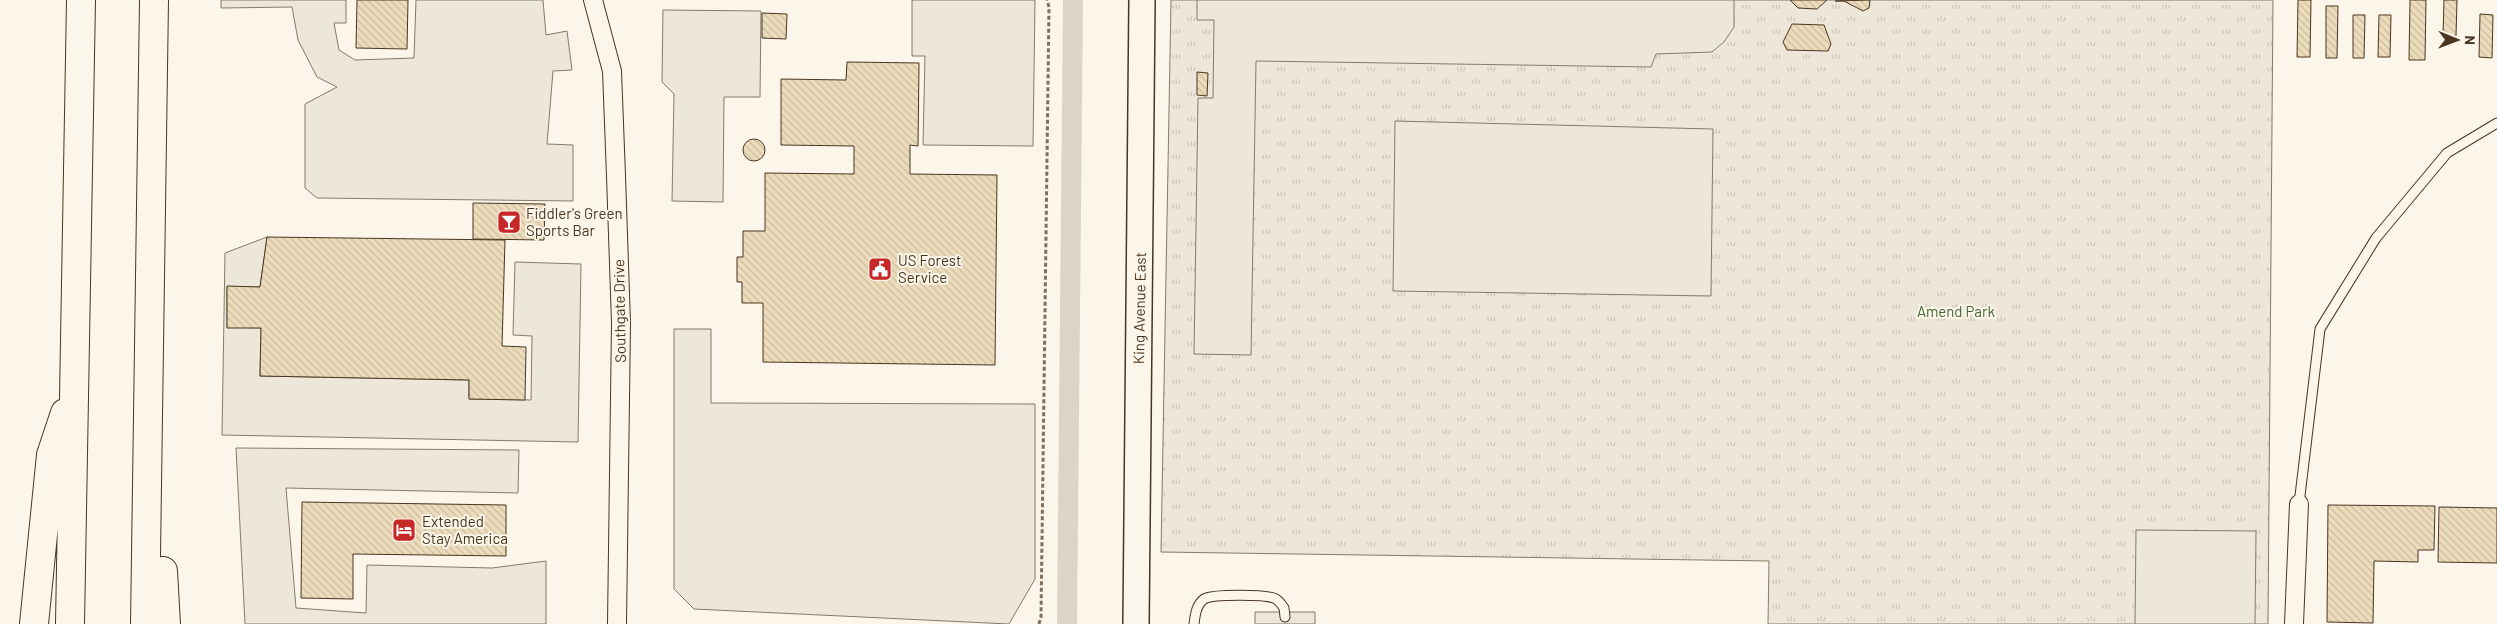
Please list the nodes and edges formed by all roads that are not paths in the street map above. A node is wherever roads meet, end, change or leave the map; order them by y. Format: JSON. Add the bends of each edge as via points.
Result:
{"nodes":[{"id":1,"x":81,"y":0,"type":"edge"},
{"id":2,"x":154,"y":0,"type":"edge"},
{"id":3,"x":593,"y":0,"type":"edge"},
{"id":4,"x":1142,"y":0,"type":"edge"},
{"id":5,"x":2497,"y":122,"type":"edge"},
{"id":6,"x":149,"y":295,"type":"junction"},
{"id":7,"x":73,"y":390,"type":"junction"},
{"id":8,"x":2299,"y":504,"type":"joint"},
{"id":9,"x":1285,"y":617,"type":"dead end"},
{"id":10,"x":1136,"y":621,"type":"edge"},
{"id":11,"x":34,"y":624,"type":"edge"},
{"id":12,"x":70,"y":624,"type":"edge"},
{"id":13,"x":145,"y":624,"type":"edge"},
{"id":14,"x":166,"y":624,"type":"edge"},
{"id":15,"x":616,"y":624,"type":"edge"},
{"id":16,"x":1194,"y":624,"type":"edge"},
{"id":17,"x":2294,"y":624,"type":"edge"}],
"edges":[{"from":1,"to":7,"type":"highway"},
{"from":2,"to":6,"type":"highway"},
{"from":3,"to":15,"type":"street","name":"Southgate Drive","via":[[612,71],[615,148],[621,323]]},
{"from":4,"to":10,"type":"main road","name":"King Avenue East"},
{"from":5,"to":8,"type":"lane","via":[[2447,153],[2376,238],[2320,329]]},
{"from":6,"to":13,"type":"highway"},
{"from":6,"to":14,"type":"highway"},
{"from":7,"to":11,"type":"highway","via":[[51,455]]},
{"from":7,"to":12,"type":"highway"},
{"from":8,"to":17,"type":"street"},
{"from":9,"to":16,"type":"lane","via":[[1284,608],[1276,599],[1209,596],[1201,601]]}]}
